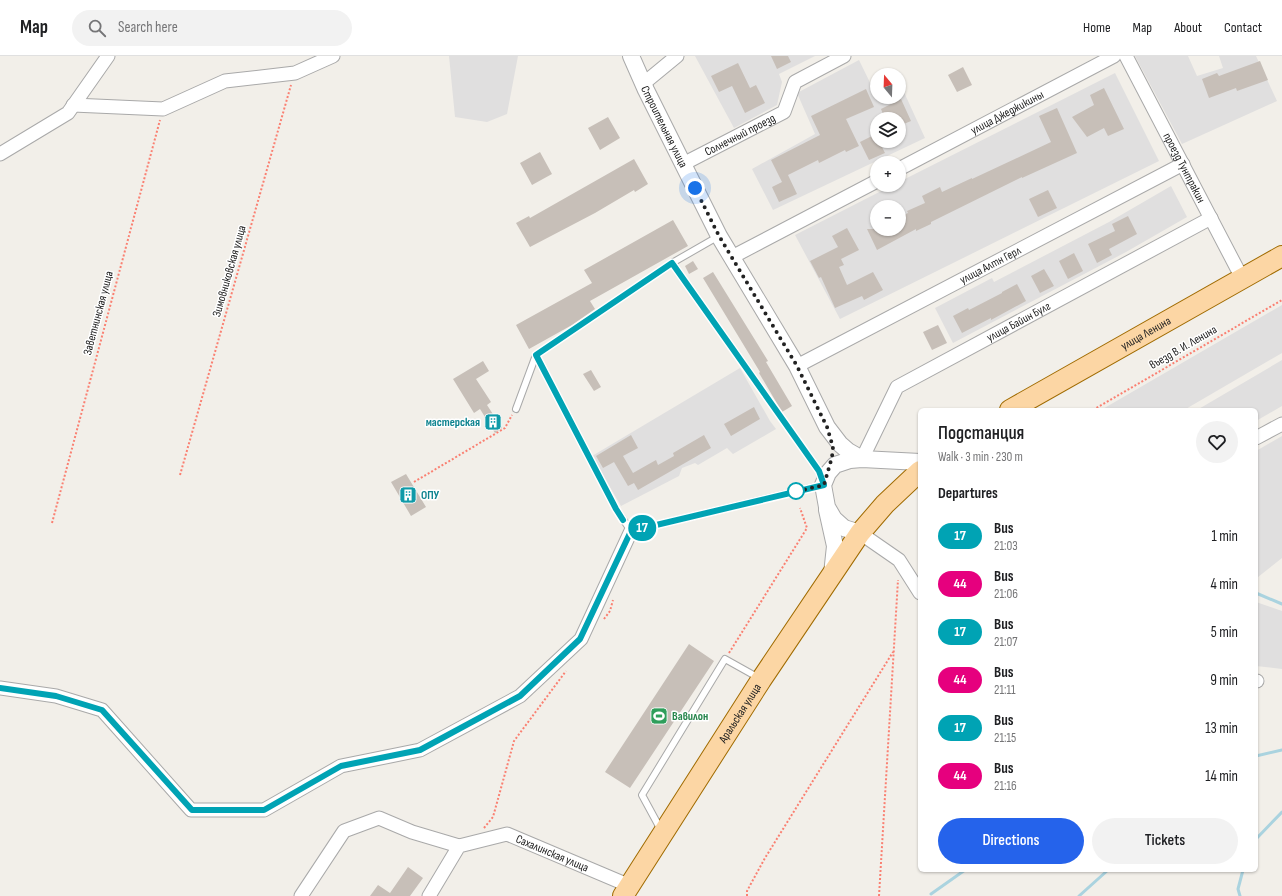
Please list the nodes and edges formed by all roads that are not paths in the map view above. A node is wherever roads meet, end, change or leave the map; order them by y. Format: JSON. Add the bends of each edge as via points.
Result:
{"nodes":[{"id":1,"x":108,"y":56,"type":"edge"},
{"id":2,"x":333,"y":56,"type":"edge"},
{"id":3,"x":631,"y":56,"type":"edge"},
{"id":4,"x":677,"y":56,"type":"edge"},
{"id":5,"x":844,"y":56,"type":"edge"},
{"id":6,"x":1114,"y":56,"type":"edge"},
{"id":7,"x":1126,"y":56,"type":"edge"},
{"id":8,"x":643,"y":84,"type":"junction"},
{"id":9,"x":73,"y":105,"type":"junction"},
{"id":10,"x":0,"y":154,"type":"edge"},
{"id":11,"x":683,"y":164,"type":"junction"},
{"id":12,"x":1183,"y":164,"type":"junction"},
{"id":13,"x":906,"y":165,"type":"edge"},
{"id":14,"x":870,"y":184,"type":"edge"},
{"id":15,"x":1211,"y":218,"type":"junction"},
{"id":16,"x":719,"y":236,"type":"junction"},
{"id":17,"x":1282,"y":256,"type":"edge"},
{"id":18,"x":732,"y":257,"type":"junction"},
{"id":19,"x":672,"y":263,"type":"junction"},
{"id":20,"x":1242,"y":278,"type":"junction"},
{"id":21,"x":536,"y":355,"type":"junction"},
{"id":22,"x":797,"y":366,"type":"junction"},
{"id":23,"x":1014,"y":408,"type":"edge"},
{"id":24,"x":516,"y":409,"type":"road end"},
{"id":25,"x":1282,"y":424,"type":"edge"},
{"id":26,"x":827,"y":427,"type":"junction"},
{"id":27,"x":1258,"y":437,"type":"edge"},
{"id":28,"x":862,"y":459,"type":"junction"},
{"id":29,"x":891,"y":460,"type":"junction"},
{"id":30,"x":918,"y":462,"type":"edge"},
{"id":31,"x":918,"y":473,"type":"edge"},
{"id":32,"x":826,"y":479,"type":"junction"},
{"id":33,"x":904,"y":486,"type":"junction"},
{"id":34,"x":827,"y":507,"type":"junction"},
{"id":35,"x":631,"y":531,"type":"junction"},
{"id":36,"x":860,"y":533,"type":"junction"},
{"id":37,"x":831,"y":576,"type":"junction"},
{"id":38,"x":918,"y":590,"type":"edge"},
{"id":39,"x":761,"y":680,"type":"junction"},
{"id":40,"x":0,"y":688,"type":"edge"},
{"id":41,"x":663,"y":833,"type":"junction"},
{"id":42,"x":459,"y":846,"type":"junction"},
{"id":43,"x":627,"y":891,"type":"edge"},
{"id":44,"x":301,"y":896,"type":"edge"},
{"id":45,"x":429,"y":896,"type":"edge"}],
"edges":[{"from":1,"to":9,"type":"street"},
{"from":2,"to":9,"type":"street","via":[[295,73],[225,81],[163,109]]},
{"from":3,"to":8,"type":"street","name":"Строительная улица"},
{"from":4,"to":8,"type":"street"},
{"from":5,"to":11,"type":"street","name":"Солнечный проезд","via":[[795,82],[784,112]]},
{"from":6,"to":13,"type":"street","name":"улица Джеджикины"},
{"from":7,"to":12,"type":"street","name":"проезд Тунтракин"},
{"from":8,"to":11,"type":"street","name":"Строительная улица"},
{"from":9,"to":10,"type":"street","via":[[68,113]]},
{"from":11,"to":16,"type":"street","name":"Строительная улица"},
{"from":12,"to":15,"type":"street","name":"проезд Тунтракин"},
{"from":12,"to":22,"type":"street","name":"улица Алтн Герл"},
{"from":14,"to":18,"type":"street"},
{"from":15,"to":20,"type":"street","name":"проезд Тунтракин"},
{"from":15,"to":28,"type":"street","name":"улица Байин Булг","via":[[897,387]]},
{"from":16,"to":18,"type":"street","name":"Строительная улица"},
{"from":16,"to":19,"type":"lane"},
{"from":17,"to":20,"type":"main road","name":"улица Ленина"},
{"from":18,"to":22,"type":"street","name":"Строительная улица"},
{"from":19,"to":21,"type":"lane"},
{"from":19,"to":32,"type":"lane"},
{"from":20,"to":23,"type":"main road","name":"улица Ленина"},
{"from":21,"to":24,"type":"lane"},
{"from":21,"to":35,"type":"lane","via":[[616,509]]},
{"from":22,"to":26,"type":"street","name":"Строительная улица"},
{"from":25,"to":27,"type":"street"},
{"from":26,"to":28,"type":"street","name":"Строительная улица","via":[[840,444]]},
{"from":26,"to":32,"type":"street","via":[[833,447]]},
{"from":28,"to":29,"type":"street","name":"Строительная улица"},
{"from":28,"to":32,"type":"street","name":"Строительная улица","via":[[835,465]]},
{"from":29,"to":30,"type":"street","name":"Строительная улица"},
{"from":29,"to":33,"type":"street","via":[[900,467]]},
{"from":31,"to":33,"type":"main road"},
{"from":32,"to":34,"type":"street"},
{"from":32,"to":35,"type":"lane"},
{"from":33,"to":36,"type":"main road"},
{"from":34,"to":36,"type":"street","via":[[834,519],[844,528]]},
{"from":34,"to":37,"type":"street","via":[[835,546]]},
{"from":35,"to":40,"type":"street","via":[[580,639],[520,696],[420,750],[341,766],[264,810],[192,810],[102,710],[56,696]]},
{"from":36,"to":37,"type":"main road","name":"Аральская улица"},
{"from":36,"to":38,"type":"street","via":[[899,560]]},
{"from":37,"to":39,"type":"main road","name":"Аральская улица"},
{"from":39,"to":41,"type":"main road","name":"Аральская улица"},
{"from":39,"to":41,"type":"lane","via":[[725,659],[642,795]]},
{"from":41,"to":43,"type":"main road","name":"Аральская улица"},
{"from":42,"to":43,"type":"street","name":"Сахалинская улица","via":[[507,834]]},
{"from":42,"to":44,"type":"street","via":[[412,832],[379,818],[344,831]]},
{"from":42,"to":45,"type":"street"}]}
